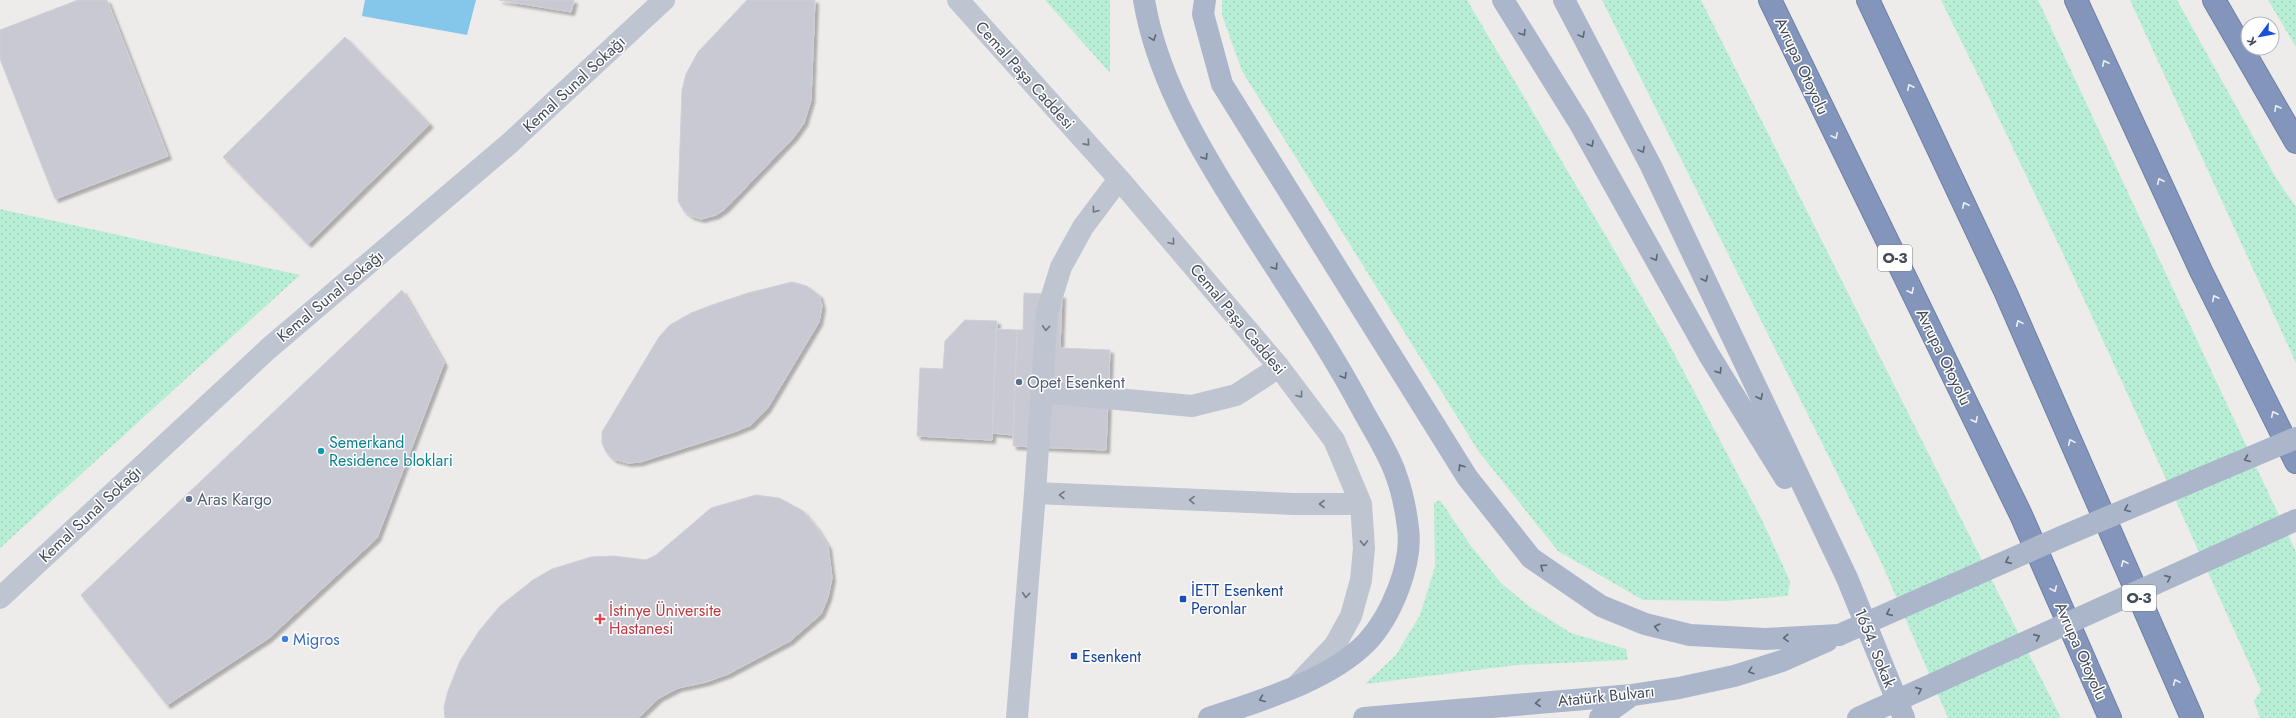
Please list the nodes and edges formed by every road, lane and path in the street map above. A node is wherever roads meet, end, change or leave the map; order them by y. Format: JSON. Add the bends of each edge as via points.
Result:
{"nodes":[{"id":1,"x":664,"y":0,"type":"edge"},
{"id":2,"x":958,"y":0,"type":"edge"},
{"id":3,"x":1144,"y":0,"type":"edge"},
{"id":4,"x":1204,"y":0,"type":"edge"},
{"id":5,"x":1503,"y":0,"type":"edge"},
{"id":6,"x":1564,"y":0,"type":"edge"},
{"id":7,"x":1770,"y":0,"type":"edge"},
{"id":8,"x":1868,"y":0,"type":"edge"},
{"id":9,"x":2076,"y":0,"type":"edge"},
{"id":10,"x":2214,"y":0,"type":"edge"},
{"id":11,"x":2296,"y":142,"type":"edge"},
{"id":12,"x":1119,"y":179,"type":"junction"},
{"id":13,"x":1279,"y":367,"type":"junction"},
{"id":14,"x":1041,"y":392,"type":"junction"},
{"id":15,"x":2296,"y":438,"type":"edge"},
{"id":16,"x":2296,"y":462,"type":"edge"},
{"id":17,"x":1035,"y":493,"type":"junction"},
{"id":18,"x":1361,"y":504,"type":"junction"},
{"id":19,"x":2296,"y":520,"type":"edge"},
{"id":20,"x":1847,"y":578,"type":"junction"},
{"id":21,"x":0,"y":598,"type":"edge"},
{"id":22,"x":1839,"y":636,"type":"junction"},
{"id":23,"x":1298,"y":684,"type":"junction"},
{"id":24,"x":1632,"y":695,"type":"junction"},
{"id":25,"x":1016,"y":718,"type":"edge"},
{"id":26,"x":1208,"y":718,"type":"edge"},
{"id":27,"x":1364,"y":718,"type":"edge"},
{"id":28,"x":1600,"y":718,"type":"edge"},
{"id":29,"x":1858,"y":718,"type":"edge"},
{"id":30,"x":1904,"y":718,"type":"edge"},
{"id":31,"x":2110,"y":718,"type":"edge"},
{"id":32,"x":2192,"y":718,"type":"edge"}],
"edges":[{"from":1,"to":21,"type":"street","name":"Kemal Sunal Sokağı","via":[[510,143],[268,349]]},
{"from":2,"to":12,"type":"street","name":"Cemal Paşa Caddesi","one_way":true},
{"from":3,"to":23,"type":"main road","one_way":true,"via":[[1148,23],[1175,97],[1198,144],[1345,377],[1396,474],[1409,529],[1405,570],[1394,602],[1366,642],[1333,668]]},
{"from":22,"to":4,"type":"main road","one_way":true,"via":[[1765,639],[1690,635],[1645,624],[1601,606],[1531,558],[1467,477],[1222,84],[1203,14]]},
{"from":5,"to":20,"type":"main road","one_way":true,"via":[[1580,124],[1709,355]]},
{"from":6,"to":20,"type":"main road","one_way":true,"via":[[1651,166]]},
{"from":7,"to":31,"type":"highway","name":"Avrupa Otoyolu","number":"O-3","one_way":true,"via":[[2021,515]]},
{"from":32,"to":8,"type":"highway","number":"O-3","one_way":true,"via":[[2005,291]]},
{"from":16,"to":9,"type":"highway","one_way":true,"via":[[2201,271]]},
{"from":11,"to":10,"type":"highway","one_way":true},
{"from":12,"to":13,"type":"street","name":"Cemal Paşa Caddesi","one_way":true},
{"from":12,"to":14,"type":"street","one_way":true,"via":[[1083,227],[1061,267],[1047,312]]},
{"from":13,"to":14,"type":"street","via":[[1236,395],[1192,406]]},
{"from":13,"to":18,"type":"street","name":"Cemal Paşa Caddesi","one_way":true,"via":[[1334,440]]},
{"from":14,"to":17,"type":"street"},
{"from":15,"to":22,"type":"main road","name":"Atatürk Bulvarı","one_way":true,"bridge":true,"via":[[2061,537]]},
{"from":18,"to":17,"type":"street","one_way":true,"via":[[1294,504]]},
{"from":17,"to":25,"type":"street","one_way":true},
{"from":18,"to":23,"type":"street","name":"Cemal Paşa Caddesi","one_way":true,"via":[[1364,548],[1361,580],[1351,616],[1335,644]]},
{"from":29,"to":19,"type":"main road","one_way":true,"bridge":true},
{"from":20,"to":30,"type":"main road","name":"1654. Sokak"},
{"from":22,"to":24,"type":"main road","name":"Atatürk Bulvarı","one_way":true,"via":[[1782,661],[1734,676]]},
{"from":23,"to":26,"type":"main road","one_way":true},
{"from":24,"to":27,"type":"main road","name":"Atatürk Bulvarı","one_way":true},
{"from":24,"to":28,"type":"main road"}]}
